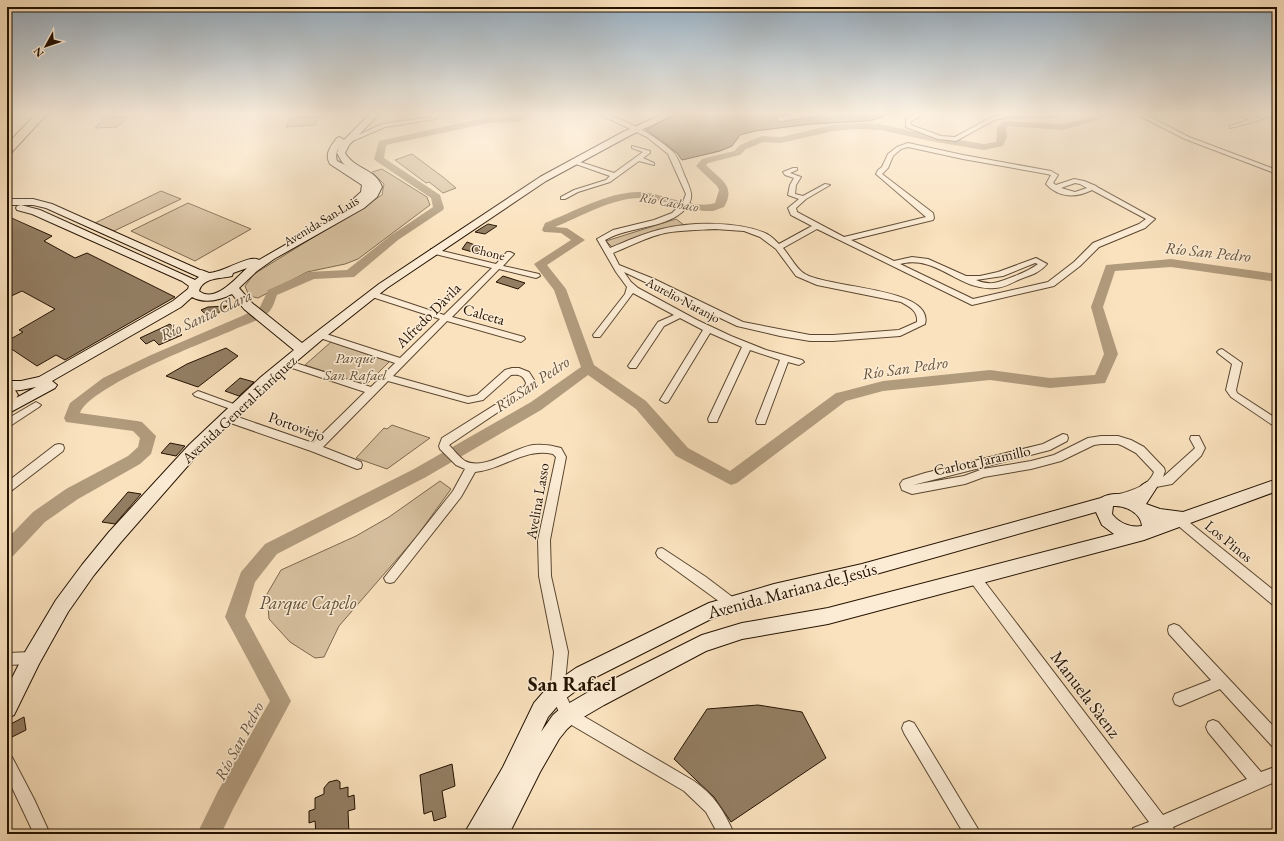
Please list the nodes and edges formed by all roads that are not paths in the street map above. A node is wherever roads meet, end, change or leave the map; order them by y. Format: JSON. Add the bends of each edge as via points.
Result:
{"nodes":[{"id":1,"x":332,"y":153,"type":"edge"},
{"id":2,"x":341,"y":153,"type":"edge"},
{"id":3,"x":580,"y":153,"type":"edge"},
{"id":4,"x":590,"y":153,"type":"edge"},
{"id":5,"x":646,"y":153,"type":"edge"},
{"id":6,"x":672,"y":153,"type":"edge"},
{"id":7,"x":892,"y":153,"type":"edge"},
{"id":8,"x":946,"y":153,"type":"edge"},
{"id":9,"x":1227,"y":153,"type":"edge"},
{"id":10,"x":639,"y":159,"type":"junction"},
{"id":11,"x":575,"y":162,"type":"junction"},
{"id":12,"x":652,"y":164,"type":"dead end"},
{"id":13,"x":795,"y":169,"type":"dead end"},
{"id":14,"x":1277,"y":172,"type":"edge"},
{"id":15,"x":615,"y":176,"type":"junction"},
{"id":16,"x":543,"y":179,"type":"junction"},
{"id":17,"x":827,"y":185,"type":"dead end"},
{"id":18,"x":1094,"y":187,"type":"junction"},
{"id":19,"x":1055,"y":188,"type":"junction"},
{"id":20,"x":563,"y":198,"type":"dead end"},
{"id":21,"x":804,"y":198,"type":"junction"},
{"id":22,"x":7,"y":202,"type":"edge"},
{"id":23,"x":49,"y":206,"type":"junction"},
{"id":24,"x":7,"y":208,"type":"edge"},
{"id":25,"x":36,"y":212,"type":"junction"},
{"id":26,"x":817,"y":226,"type":"junction"},
{"id":27,"x":299,"y":238,"type":"junction"},
{"id":28,"x":844,"y":239,"type":"junction"},
{"id":29,"x":779,"y":248,"type":"junction"},
{"id":30,"x":434,"y":251,"type":"junction"},
{"id":31,"x":608,"y":252,"type":"junction"},
{"id":32,"x":510,"y":254,"type":"dead end"},
{"id":33,"x":161,"y":257,"type":"junction"},
{"id":34,"x":150,"y":263,"type":"junction"},
{"id":35,"x":894,"y":263,"type":"junction"},
{"id":36,"x":496,"y":266,"type":"junction"},
{"id":37,"x":616,"y":266,"type":"junction"},
{"id":38,"x":214,"y":275,"type":"junction"},
{"id":39,"x":536,"y":276,"type":"dead end"},
{"id":40,"x":966,"y":278,"type":"junction"},
{"id":41,"x":235,"y":286,"type":"junction"},
{"id":42,"x":631,"y":287,"type":"junction"},
{"id":43,"x":194,"y":288,"type":"junction"},
{"id":44,"x":372,"y":294,"type":"junction"},
{"id":45,"x":211,"y":297,"type":"junction"},
{"id":46,"x":256,"y":313,"type":"junction"},
{"id":47,"x":680,"y":315,"type":"junction"},
{"id":48,"x":445,"y":318,"type":"junction"},
{"id":49,"x":708,"y":329,"type":"junction"},
{"id":50,"x":320,"y":335,"type":"junction"},
{"id":51,"x":597,"y":335,"type":"dead end"},
{"id":52,"x":521,"y":339,"type":"dead end"},
{"id":53,"x":747,"y":346,"type":"junction"},
{"id":54,"x":302,"y":350,"type":"junction"},
{"id":55,"x":1222,"y":352,"type":"dead end"},
{"id":56,"x":785,"y":359,"type":"junction"},
{"id":57,"x":401,"y":362,"type":"junction"},
{"id":58,"x":799,"y":362,"type":"dead end"},
{"id":59,"x":286,"y":363,"type":"junction"},
{"id":60,"x":634,"y":366,"type":"dead end"},
{"id":61,"x":386,"y":377,"type":"junction"},
{"id":62,"x":7,"y":386,"type":"edge"},
{"id":63,"x":7,"y":391,"type":"edge"},
{"id":64,"x":373,"y":391,"type":"junction"},
{"id":65,"x":198,"y":394,"type":"dead end"},
{"id":66,"x":666,"y":400,"type":"dead end"},
{"id":67,"x":7,"y":401,"type":"edge"},
{"id":68,"x":36,"y":405,"type":"dead end"},
{"id":69,"x":7,"y":409,"type":"edge"},
{"id":70,"x":231,"y":412,"type":"junction"},
{"id":71,"x":713,"y":419,"type":"dead end"},
{"id":72,"x":761,"y":421,"type":"dead end"},
{"id":73,"x":7,"y":424,"type":"edge"},
{"id":74,"x":1277,"y":424,"type":"edge"},
{"id":75,"x":1063,"y":438,"type":"dead end"},
{"id":76,"x":1195,"y":440,"type":"dead end"},
{"id":77,"x":59,"y":448,"type":"dead end"},
{"id":78,"x":315,"y":448,"type":"junction"},
{"id":79,"x":357,"y":465,"type":"dead end"},
{"id":80,"x":472,"y":467,"type":"junction"},
{"id":81,"x":1152,"y":485,"type":"junction"},
{"id":82,"x":1277,"y":485,"type":"edge"},
{"id":83,"x":7,"y":488,"type":"edge"},
{"id":84,"x":1110,"y":502,"type":"junction"},
{"id":85,"x":1139,"y":508,"type":"junction"},
{"id":86,"x":1182,"y":520,"type":"junction"},
{"id":87,"x":1142,"y":533,"type":"junction"},
{"id":88,"x":662,"y":553,"type":"dead end"},
{"id":89,"x":974,"y":577,"type":"junction"},
{"id":90,"x":390,"y":578,"type":"dead end"},
{"id":91,"x":1277,"y":601,"type":"edge"},
{"id":92,"x":731,"y":603,"type":"junction"},
{"id":93,"x":1174,"y":630,"type":"dead end"},
{"id":94,"x":32,"y":658,"type":"junction"},
{"id":95,"x":7,"y":659,"type":"edge"},
{"id":96,"x":1222,"y":682,"type":"junction"},
{"id":97,"x":557,"y":693,"type":"junction"},
{"id":98,"x":1180,"y":699,"type":"dead end"},
{"id":99,"x":7,"y":708,"type":"edge"},
{"id":100,"x":568,"y":715,"type":"junction"},
{"id":101,"x":1212,"y":727,"type":"dead end"},
{"id":102,"x":908,"y":728,"type":"dead end"},
{"id":103,"x":1277,"y":741,"type":"edge"},
{"id":104,"x":7,"y":762,"type":"edge"},
{"id":105,"x":1277,"y":773,"type":"edge"},
{"id":106,"x":1259,"y":781,"type":"junction"},
{"id":107,"x":1165,"y":829,"type":"edge"},
{"id":108,"x":42,"y":834,"type":"edge"},
{"id":109,"x":474,"y":834,"type":"edge"},
{"id":110,"x":497,"y":834,"type":"edge"},
{"id":111,"x":726,"y":834,"type":"edge"},
{"id":112,"x":973,"y":834,"type":"edge"},
{"id":113,"x":1139,"y":834,"type":"edge"}],
"edges":[{"from":1,"to":27,"type":"street","name":"Avenida San Luis","via":[[336,165],[365,182],[367,187],[364,195]]},
{"from":2,"to":27,"type":"street","name":"Avenida San Luis","via":[[344,160],[374,179],[377,189],[361,206]]},
{"from":3,"to":16,"type":"street","name":"Avenida General Enríquez","via":[[552,169]]},
{"from":4,"to":11,"type":"street","name":"Avenida General Enríquez"},
{"from":5,"to":10,"type":"street"},
{"from":6,"to":31,"type":"street","name":"Aurelio Naranjo","via":[[689,194],[687,203],[670,217],[602,238]]},
{"from":7,"to":28,"type":"street","via":[[879,174],[930,215],[930,218]]},
{"from":8,"to":19,"type":"street","via":[[1049,172],[1055,175],[1049,184]]},
{"from":9,"to":14,"type":"street"},
{"from":10,"to":12,"type":"street"},
{"from":10,"to":15,"type":"street"},
{"from":11,"to":15,"type":"street"},
{"from":11,"to":16,"type":"street","name":"Avenida General Enríquez"},
{"from":13,"to":21,"type":"street","via":[[786,172],[798,176],[791,194]]},
{"from":15,"to":20,"type":"street"},
{"from":16,"to":30,"type":"street","name":"Avenida General Enríquez"},
{"from":17,"to":21,"type":"street"},
{"from":18,"to":19,"type":"street","via":[[1074,181]]},
{"from":18,"to":19,"type":"street","via":[[1076,195],[1065,194]]},
{"from":18,"to":35,"type":"street","via":[[1151,220],[1096,245],[1051,284],[972,302]]},
{"from":21,"to":26,"type":"street","via":[[792,208],[794,213]]},
{"from":22,"to":23,"type":"street","via":[[33,202]]},
{"from":23,"to":25,"type":"street"},
{"from":23,"to":33,"type":"street"},
{"from":24,"to":25,"type":"street","via":[[22,208]]},
{"from":25,"to":34,"type":"street"},
{"from":26,"to":28,"type":"street"},
{"from":26,"to":29,"type":"street"},
{"from":27,"to":38,"type":"street","name":"Avenida San Luis","via":[[244,266]]},
{"from":27,"to":41,"type":"street","name":"Avenida San Luis","via":[[256,267]]},
{"from":28,"to":35,"type":"street"},
{"from":29,"to":31,"type":"street","via":[[763,234],[735,227],[715,227],[663,231]]},
{"from":29,"to":37,"type":"street","via":[[799,274],[820,283],[904,300],[915,306],[920,313],[921,324],[900,333],[833,338],[810,338],[780,333],[740,324]]},
{"from":30,"to":36,"type":"street","name":"Chone"},
{"from":30,"to":44,"type":"street","name":"Avenida General Enríquez"},
{"from":31,"to":37,"type":"street","name":"Aurelio Naranjo"},
{"from":32,"to":36,"type":"street","name":"Alfredo Dàvila"},
{"from":33,"to":34,"type":"street"},
{"from":33,"to":38,"type":"street"},
{"from":34,"to":43,"type":"street","via":[[186,279]]},
{"from":35,"to":40,"type":"street","via":[[912,259],[923,260]]},
{"from":36,"to":39,"type":"street","name":"Chone"},
{"from":36,"to":48,"type":"street","name":"Alfredo Dàvila"},
{"from":37,"to":42,"type":"street","name":"Aurelio Naranjo"},
{"from":38,"to":41,"type":"street","via":[[234,276]]},
{"from":38,"to":43,"type":"street","name":"Avenida San Luis"},
{"from":40,"to":40,"type":"street","via":[[981,285],[996,286],[1043,264],[1036,260],[1000,274]]},
{"from":41,"to":45,"type":"street","name":"Avenida San Luis","via":[[221,295]]},
{"from":41,"to":46,"type":"street","via":[[240,298]]},
{"from":42,"to":47,"type":"street","name":"Aurelio Naranjo"},
{"from":42,"to":51,"type":"street","via":[[629,294]]},
{"from":43,"to":45,"type":"street","via":[[195,295]]},
{"from":43,"to":62,"type":"street","via":[[178,304],[44,380],[18,387]]},
{"from":44,"to":48,"type":"street","name":"Calceta"},
{"from":44,"to":50,"type":"street","name":"Avenida General Enríquez"},
{"from":45,"to":46,"type":"street"},
{"from":45,"to":69,"type":"street"},
{"from":46,"to":54,"type":"street"},
{"from":47,"to":49,"type":"street","name":"Aurelio Naranjo"},
{"from":47,"to":60,"type":"street","via":[[661,324]]},
{"from":48,"to":52,"type":"street","name":"Calceta"},
{"from":48,"to":57,"type":"street","name":"Alfredo Dàvila"},
{"from":49,"to":53,"type":"street","name":"Aurelio Naranjo"},
{"from":49,"to":66,"type":"street"},
{"from":50,"to":54,"type":"street","name":"Avenida General Enríquez"},
{"from":50,"to":57,"type":"street"},
{"from":53,"to":56,"type":"street","name":"Aurelio Naranjo"},
{"from":53,"to":71,"type":"street"},
{"from":54,"to":59,"type":"street","name":"Avenida General Enríquez"},
{"from":55,"to":74,"type":"street","via":[[1238,366],[1233,375],[1231,390],[1234,395]]},
{"from":56,"to":58,"type":"street","name":"Aurelio Naranjo"},
{"from":56,"to":72,"type":"street"},
{"from":57,"to":61,"type":"street","name":"Alfredo Dàvila"},
{"from":59,"to":64,"type":"street"},
{"from":59,"to":70,"type":"street","name":"Avenida General Enríquez"},
{"from":61,"to":64,"type":"street","name":"Alfredo Dàvila"},
{"from":61,"to":80,"type":"street","name":"Avelina Lasso","via":[[468,400],[480,398],[508,372],[526,373],[529,376],[528,388],[446,441],[444,446],[458,462]]},
{"from":63,"to":67,"type":"highway"},
{"from":64,"to":78,"type":"street","name":"Alfredo Dàvila"},
{"from":65,"to":70,"type":"street","name":"Portoviejo"},
{"from":68,"to":73,"type":"street"},
{"from":70,"to":78,"type":"street","name":"Portoviejo"},
{"from":70,"to":94,"type":"street","name":"Avenida General Enríquez","via":[[115,537],[62,606]]},
{"from":75,"to":81,"type":"street","name":"Carlota Jaramillo","via":[[1046,447],[905,484],[912,490],[964,480],[983,473],[1057,458],[1092,441],[1110,439],[1127,443],[1140,450],[1154,464],[1160,471],[1159,478]]},
{"from":76,"to":81,"type":"street","via":[[1200,448],[1197,453],[1168,481]]},
{"from":77,"to":83,"type":"street"},
{"from":78,"to":79,"type":"street","name":"Portoviejo"},
{"from":80,"to":90,"type":"street","via":[[457,494]]},
{"from":80,"to":97,"type":"street","name":"Avelina Lasso","via":[[494,464],[529,449],[541,447],[557,451],[561,457],[544,540],[545,576],[561,652]]},
{"from":81,"to":84,"type":"street"},
{"from":81,"to":85,"type":"street","via":[[1138,502]]},
{"from":82,"to":86,"type":"street","name":"Avenida Mariana de Jesús"},
{"from":84,"to":85,"type":"street","name":"Avenida Mariana de Jesús","via":[[1126,501]]},
{"from":84,"to":87,"type":"street","via":[[1104,508],[1104,514],[1114,526],[1131,533]]},
{"from":84,"to":92,"type":"street","name":"Avenida Mariana de Jesús","via":[[862,571]]},
{"from":85,"to":86,"type":"street","name":"Avenida Mariana de Jesús"},
{"from":85,"to":87,"type":"street","via":[[1150,525],[1148,530]]},
{"from":86,"to":87,"type":"street","name":"Avenida Mariana de Jesús"},
{"from":86,"to":91,"type":"street","name":"Los Pinos"},
{"from":87,"to":89,"type":"street","name":"Avenida Mariana de Jesús"},
{"from":88,"to":92,"type":"street"},
{"from":89,"to":100,"type":"street","name":"Avenida Mariana de Jesús","via":[[828,616],[726,635],[678,655]]},
{"from":89,"to":107,"type":"street","name":"Manuela Sàenz"},
{"from":92,"to":97,"type":"street","name":"Avenida Mariana de Jesús","via":[[686,621],[583,674]]},
{"from":93,"to":96,"type":"street"},
{"from":94,"to":95,"type":"street"},
{"from":94,"to":99,"type":"street","name":"Avenida General Enríquez"},
{"from":96,"to":98,"type":"street"},
{"from":96,"to":103,"type":"street"},
{"from":97,"to":100,"type":"street"},
{"from":97,"to":109,"type":"street","name":"Avenida Mariana de Jesús","via":[[541,710],[510,774]]},
{"from":100,"to":110,"type":"street","name":"Avenida Mariana de Jesús","via":[[552,732]]},
{"from":100,"to":111,"type":"street","via":[[705,798],[718,814]]},
{"from":101,"to":106,"type":"street"},
{"from":102,"to":112,"type":"street"},
{"from":104,"to":108,"type":"street"},
{"from":105,"to":106,"type":"street"},
{"from":106,"to":107,"type":"street"},
{"from":107,"to":113,"type":"street"}]}
